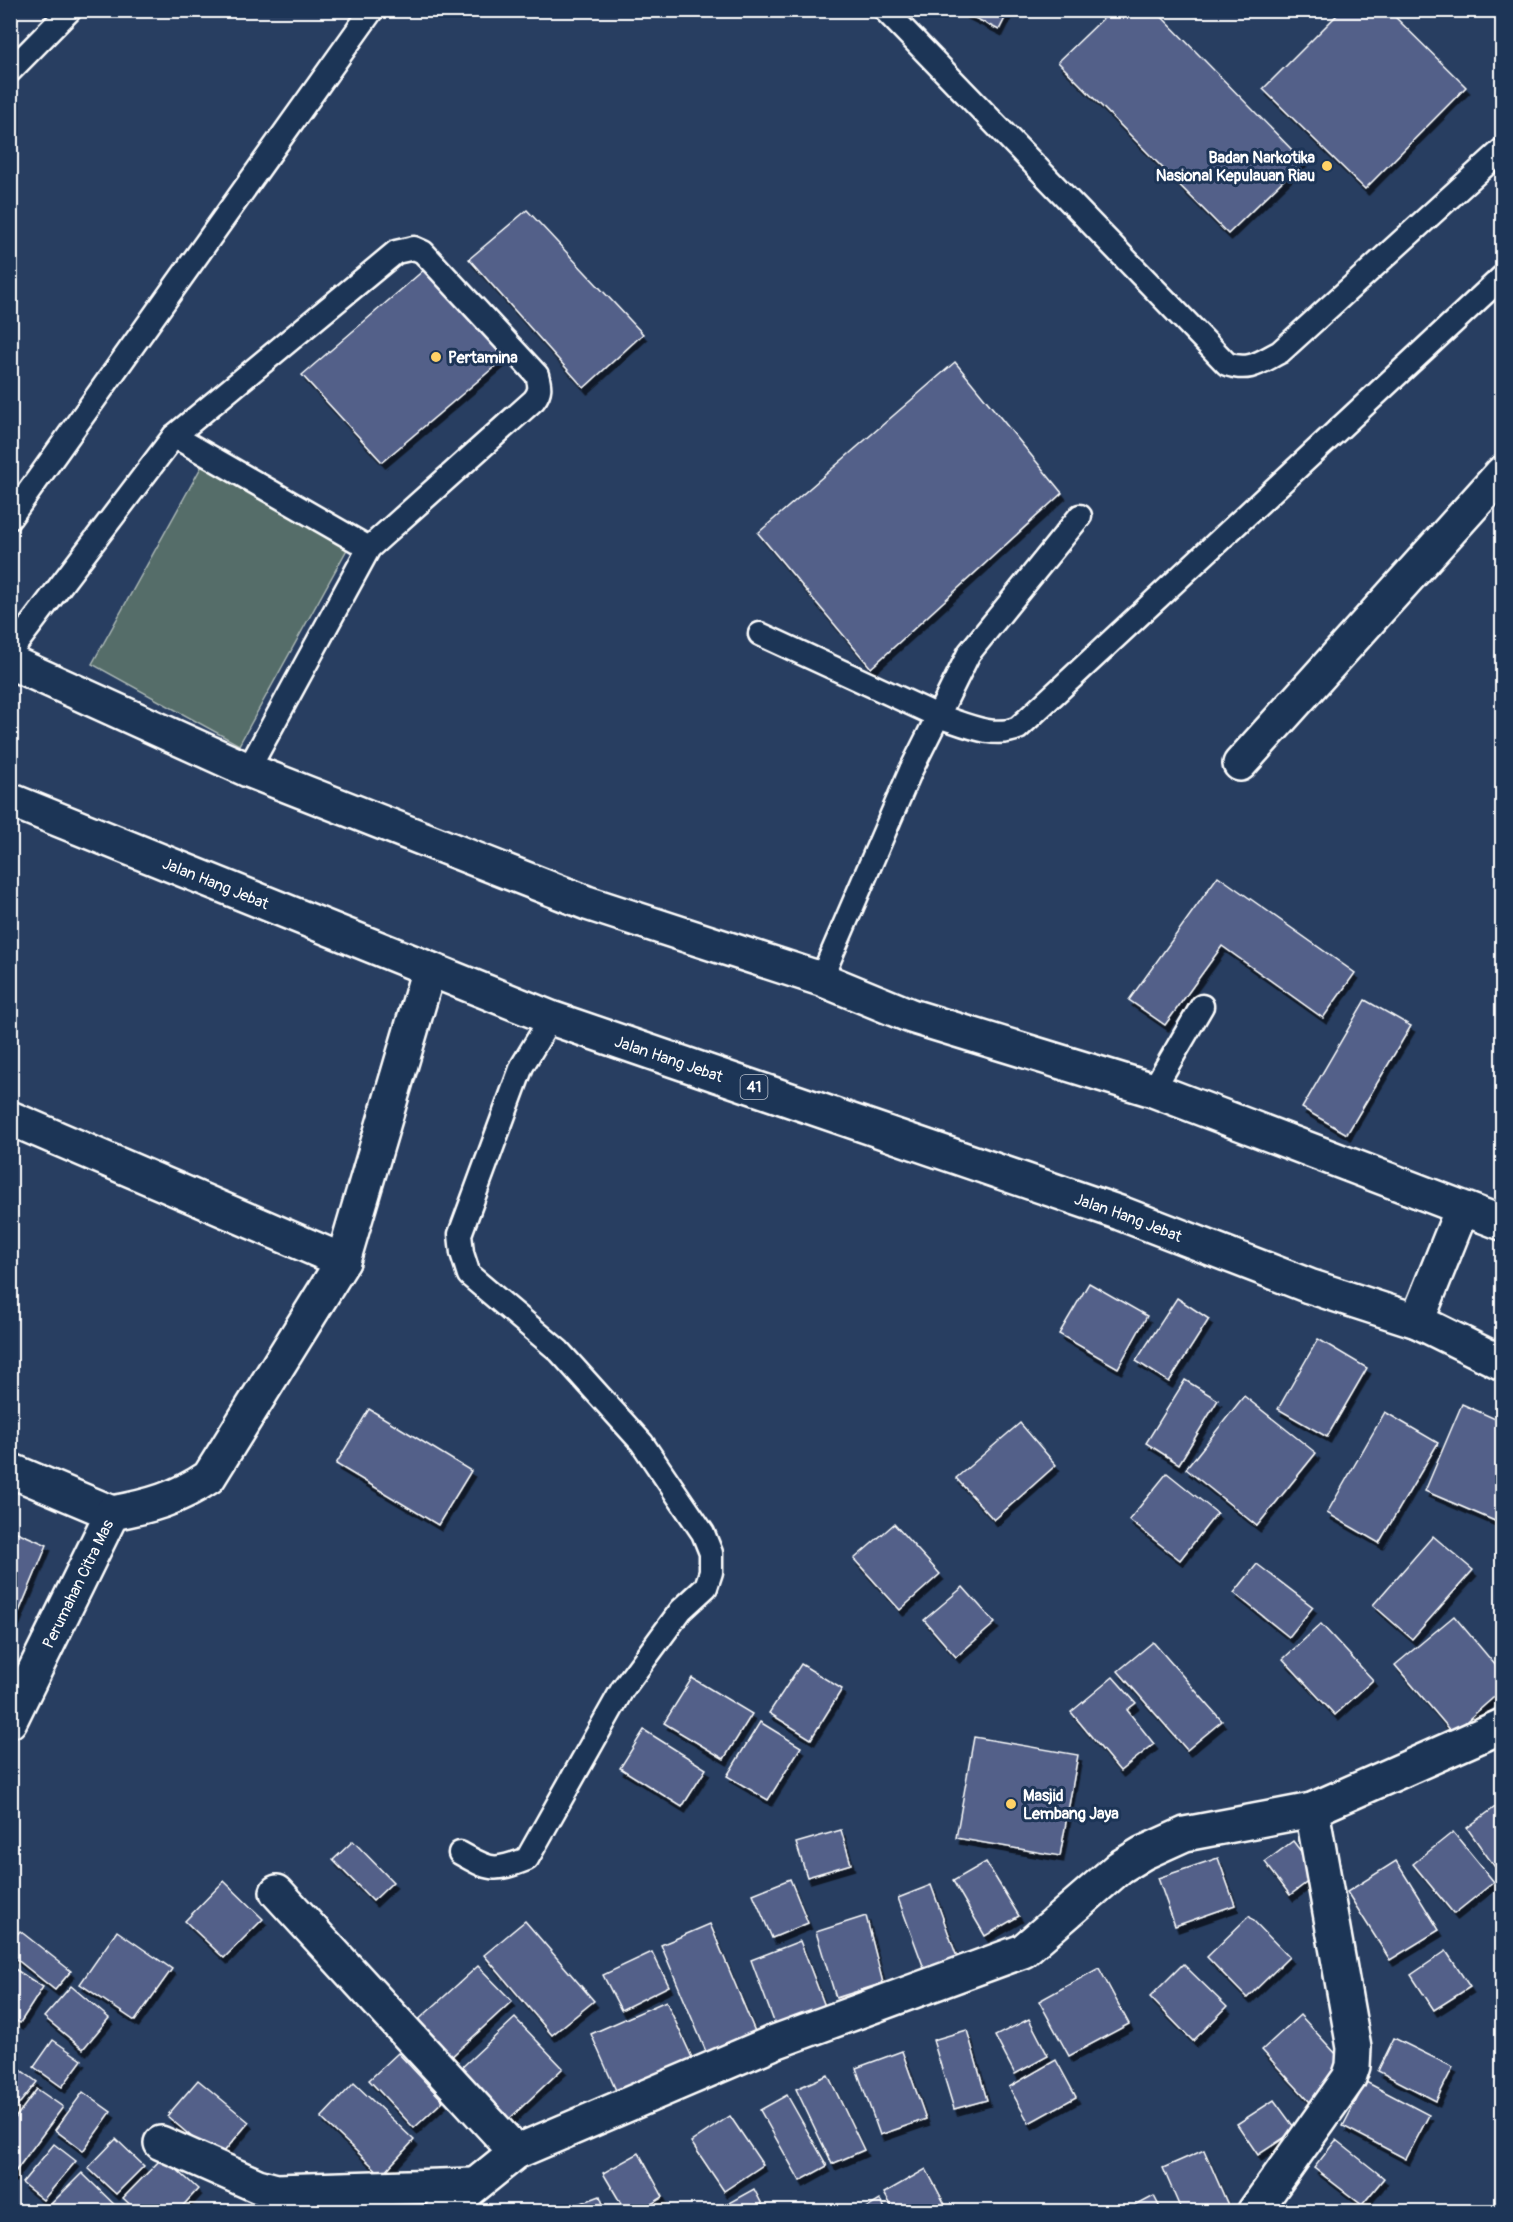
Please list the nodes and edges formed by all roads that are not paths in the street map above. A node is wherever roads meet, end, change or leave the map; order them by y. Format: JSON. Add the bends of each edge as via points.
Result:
{"nodes":[{"id":1,"x":70,"y":10,"type":"edge"},
{"id":2,"x":372,"y":10,"type":"edge"},
{"id":3,"x":885,"y":10,"type":"edge"},
{"id":4,"x":10,"y":71,"type":"edge"},
{"id":5,"x":1503,"y":150,"type":"edge"},
{"id":6,"x":1503,"y":276,"type":"edge"},
{"id":7,"x":174,"y":436,"type":"junction"},
{"id":8,"x":1503,"y":473,"type":"edge"},
{"id":9,"x":1080,"y":516,"type":"dead end"},
{"id":10,"x":10,"y":518,"type":"edge"},
{"id":11,"x":369,"y":548,"type":"junction"},
{"id":12,"x":760,"y":634,"type":"dead end"},
{"id":13,"x":10,"y":652,"type":"edge"},
{"id":14,"x":10,"y":662,"type":"edge"},
{"id":15,"x":938,"y":716,"type":"junction"},
{"id":16,"x":1240,"y":764,"type":"dead end"},
{"id":17,"x":248,"y":770,"type":"junction"},
{"id":18,"x":10,"y":800,"type":"edge"},
{"id":19,"x":429,"y":969,"type":"junction"},
{"id":20,"x":821,"y":979,"type":"junction"},
{"id":21,"x":1202,"y":1006,"type":"dead end"},
{"id":22,"x":551,"y":1018,"type":"junction"},
{"id":23,"x":1152,"y":1090,"type":"junction"},
{"id":24,"x":10,"y":1118,"type":"edge"},
{"id":25,"x":1462,"y":1209,"type":"junction"},
{"id":26,"x":1503,"y":1223,"type":"edge"},
{"id":27,"x":343,"y":1261,"type":"junction"},
{"id":28,"x":1417,"y":1321,"type":"junction"},
{"id":29,"x":1503,"y":1363,"type":"edge"},
{"id":30,"x":10,"y":1470,"type":"edge"},
{"id":31,"x":112,"y":1513,"type":"junction"},
{"id":32,"x":10,"y":1721,"type":"edge"},
{"id":33,"x":1503,"y":1726,"type":"edge"},
{"id":34,"x":1312,"y":1810,"type":"junction"},
{"id":35,"x":460,"y":1853,"type":"dead end"},
{"id":36,"x":277,"y":1892,"type":"dead end"},
{"id":37,"x":161,"y":2143,"type":"dead end"},
{"id":38,"x":516,"y":2152,"type":"junction"},
{"id":39,"x":473,"y":2186,"type":"junction"},
{"id":40,"x":442,"y":2211,"type":"edge"},
{"id":41,"x":1254,"y":2211,"type":"edge"}],
"edges":[{"from":1,"to":4,"type":"lane"},
{"from":2,"to":10,"type":"lane"},
{"from":3,"to":5,"type":"lane","via":[[1227,364],[1238,368],[1249,368],[1280,352]]},
{"from":6,"to":15,"type":"lane","via":[[1018,729],[996,734]]},
{"from":7,"to":11,"type":"lane"},
{"from":7,"to":11,"type":"lane","via":[[396,252],[414,248],[423,252],[537,375],[540,393]]},
{"from":7,"to":13,"type":"lane"},
{"from":8,"to":16,"type":"main road"},
{"from":9,"to":15,"type":"lane","via":[[969,654]]},
{"from":11,"to":17,"type":"lane"},
{"from":12,"to":15,"type":"lane"},
{"from":14,"to":17,"type":"main road"},
{"from":15,"to":20,"type":"lane"},
{"from":17,"to":20,"type":"main road","via":[[587,903]]},
{"from":18,"to":19,"type":"main road","name":"Jalan Hang Jebat","number":"41"},
{"from":19,"to":22,"type":"main road","name":"Jalan Hang Jebat","number":"41"},
{"from":19,"to":27,"type":"main road"},
{"from":20,"to":23,"type":"main road","via":[[910,1016]]},
{"from":21,"to":23,"type":"lane"},
{"from":22,"to":28,"type":"main road","name":"Jalan Hang Jebat","number":"41","via":[[1120,1213],[1309,1286]]},
{"from":22,"to":35,"type":"lane","via":[[522,1066],[460,1234],[462,1253],[469,1275],[559,1351],[642,1443],[703,1533],[711,1553],[711,1572],[706,1587],[681,1611],[622,1690],[527,1859],[505,1868],[487,1868]]},
{"from":23,"to":25,"type":"main road"},
{"from":24,"to":27,"type":"main road"},
{"from":25,"to":26,"type":"main road"},
{"from":25,"to":28,"type":"main road"},
{"from":27,"to":31,"type":"main road","via":[[209,1477],[189,1491],[153,1505]]},
{"from":28,"to":29,"type":"main road","name":"Jalan Hang Jebat","number":"41"},
{"from":30,"to":31,"type":"main road","name":"Perumahan Citra Mas"},
{"from":31,"to":32,"type":"main road","name":"Perumahan Citra Mas"},
{"from":33,"to":34,"type":"main road"},
{"from":34,"to":38,"type":"main road","via":[[1185,1834],[1120,1867],[1023,1952],[772,2043]]},
{"from":34,"to":41,"type":"main road","via":[[1354,2048],[1353,2066],[1349,2078]]},
{"from":36,"to":38,"type":"main road"},
{"from":37,"to":39,"type":"main road","via":[[276,2191]]},
{"from":38,"to":39,"type":"main road"},
{"from":39,"to":40,"type":"main road"}]}
